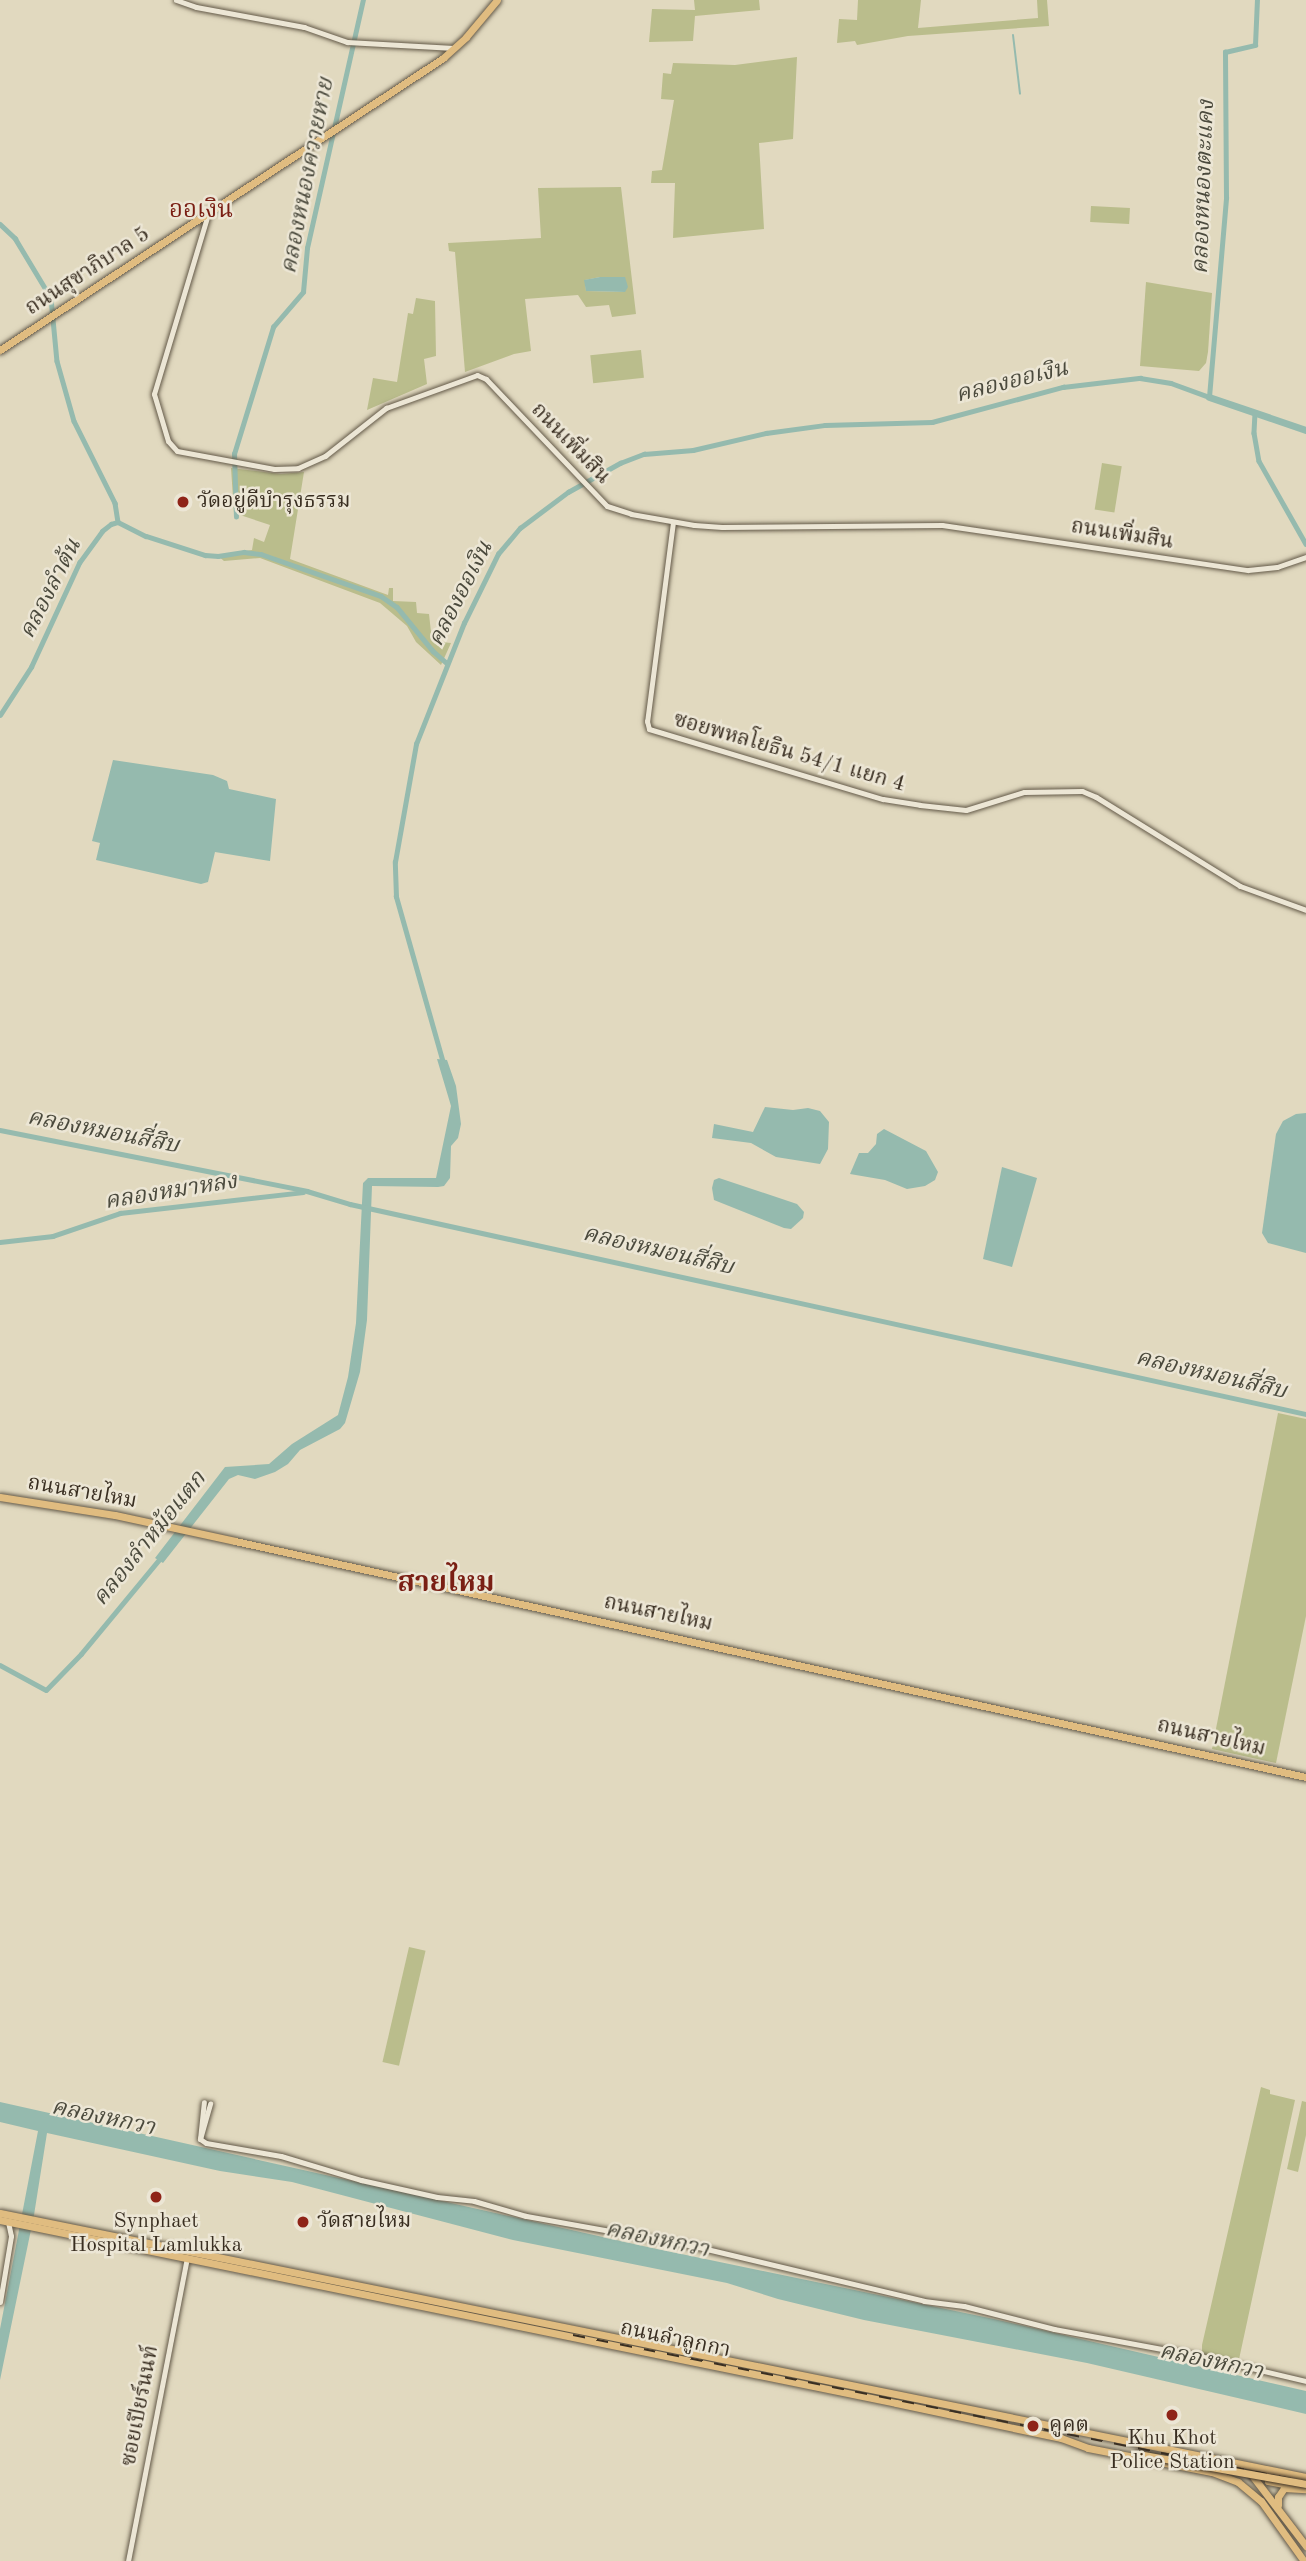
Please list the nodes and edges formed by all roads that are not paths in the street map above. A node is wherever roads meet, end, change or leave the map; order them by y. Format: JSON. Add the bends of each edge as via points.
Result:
{"nodes":[{"id":1,"x":176,"y":0,"type":"edge"},
{"id":2,"x":497,"y":0,"type":"edge"},
{"id":3,"x":454,"y":48,"type":"junction"},
{"id":4,"x":208,"y":214,"type":"junction"},
{"id":5,"x":0,"y":350,"type":"edge"},
{"id":6,"x":673,"y":522,"type":"junction"},
{"id":7,"x":1306,"y":557,"type":"edge"},
{"id":8,"x":1306,"y":910,"type":"edge"},
{"id":9,"x":0,"y":1497,"type":"edge"},
{"id":10,"x":1306,"y":1777,"type":"edge"},
{"id":11,"x":207,"y":2102,"type":"dead end"},
{"id":12,"x":0,"y":2213,"type":"edge"},
{"id":13,"x":9,"y":2220,"type":"edge"},
{"id":14,"x":36,"y":2223,"type":"junction"},
{"id":15,"x":187,"y":2258,"type":"junction"},
{"id":16,"x":284,"y":2274,"type":"junction"},
{"id":17,"x":0,"y":2302,"type":"edge"},
{"id":18,"x":751,"y":2364,"type":"junction"},
{"id":19,"x":749,"y":2374,"type":"junction"},
{"id":20,"x":1306,"y":2381,"type":"edge"},
{"id":21,"x":1061,"y":2438,"type":"junction"},
{"id":22,"x":1233,"y":2463,"type":"junction"},
{"id":23,"x":1273,"y":2471,"type":"junction"},
{"id":24,"x":1306,"y":2477,"type":"edge"},
{"id":25,"x":1292,"y":2486,"type":"junction"},
{"id":26,"x":1306,"y":2487,"type":"edge"},
{"id":27,"x":1278,"y":2507,"type":"junction"},
{"id":28,"x":1306,"y":2546,"type":"edge"},
{"id":29,"x":128,"y":2561,"type":"edge"},
{"id":30,"x":1304,"y":2561,"type":"edge"}],
"edges":[{"from":1,"to":3,"type":"street","via":[[304,27],[355,44]]},
{"from":2,"to":3,"type":"main road","name":"ถนนสุขาภิบาล 5"},
{"from":3,"to":4,"type":"main road","name":"ถนนสุขาภิบาล 5"},
{"from":4,"to":5,"type":"main road","name":"ถนนสุขาภิบาล 5"},
{"from":4,"to":6,"type":"street","name":"ถนนเพิ่มสิน","via":[[153,398],[173,449],[274,469],[302,467],[325,456],[386,408],[477,375],[486,379],[607,506]]},
{"from":6,"to":7,"type":"street","name":"ถนนเพิ่มสิน","via":[[722,527],[942,525],[1248,570]]},
{"from":6,"to":8,"type":"street","name":"ซอยพหลโยธิน 54/1 แยก 4","via":[[649,729],[883,799],[948,810],[972,809],[1024,792],[1082,791],[1240,886]]},
{"from":9,"to":10,"type":"main road","name":"ถนนสายไหม","via":[[190,1532]]},
{"from":11,"to":20,"type":"street","via":[[200,2138],[206,2143],[437,2197],[694,2246],[924,2301]]},
{"from":12,"to":13,"type":"main road","name":"ถนนลำลูกกา"},
{"from":13,"to":14,"type":"main road","name":"ถนนลำลูกกา"},
{"from":13,"to":17,"type":"street","via":[[11,2236]]},
{"from":14,"to":15,"type":"main road","name":"ถนนลำลูกกา"},
{"from":14,"to":16,"type":"main road","name":"ถนนลำลูกกา"},
{"from":15,"to":16,"type":"main road","name":"ถนนลำลูกกา"},
{"from":15,"to":29,"type":"street","name":"ซอยเปียร์นนท์"},
{"from":16,"to":18,"type":"main road","name":"ถนนลำลูกกา"},
{"from":16,"to":19,"type":"main road","name":"ถนนลำลูกกา"},
{"from":18,"to":19,"type":"main road"},
{"from":18,"to":22,"type":"main road","name":"ถนนลำลูกกา"},
{"from":19,"to":21,"type":"main road","name":"ถนนลำลูกกา"},
{"from":21,"to":26,"type":"main road","bridge":true},
{"from":21,"to":30,"type":"main road","name":"ถนนลำลูกกา","via":[[1230,2479],[1261,2501]]},
{"from":22,"to":23,"type":"main road","name":"ถนนลำลูกกา"},
{"from":22,"to":27,"type":"main road","name":"ถนนลำลูกกา","via":[[1253,2475]]},
{"from":23,"to":24,"type":"main road","name":"ถนนลำลูกกา"},
{"from":23,"to":25,"type":"main road","via":[[1267,2474],[1268,2481]]},
{"from":25,"to":26,"type":"main road"},
{"from":25,"to":27,"type":"main road","via":[[1279,2493]]},
{"from":27,"to":28,"type":"main road","name":"ถนนลำลูกกา"}]}
